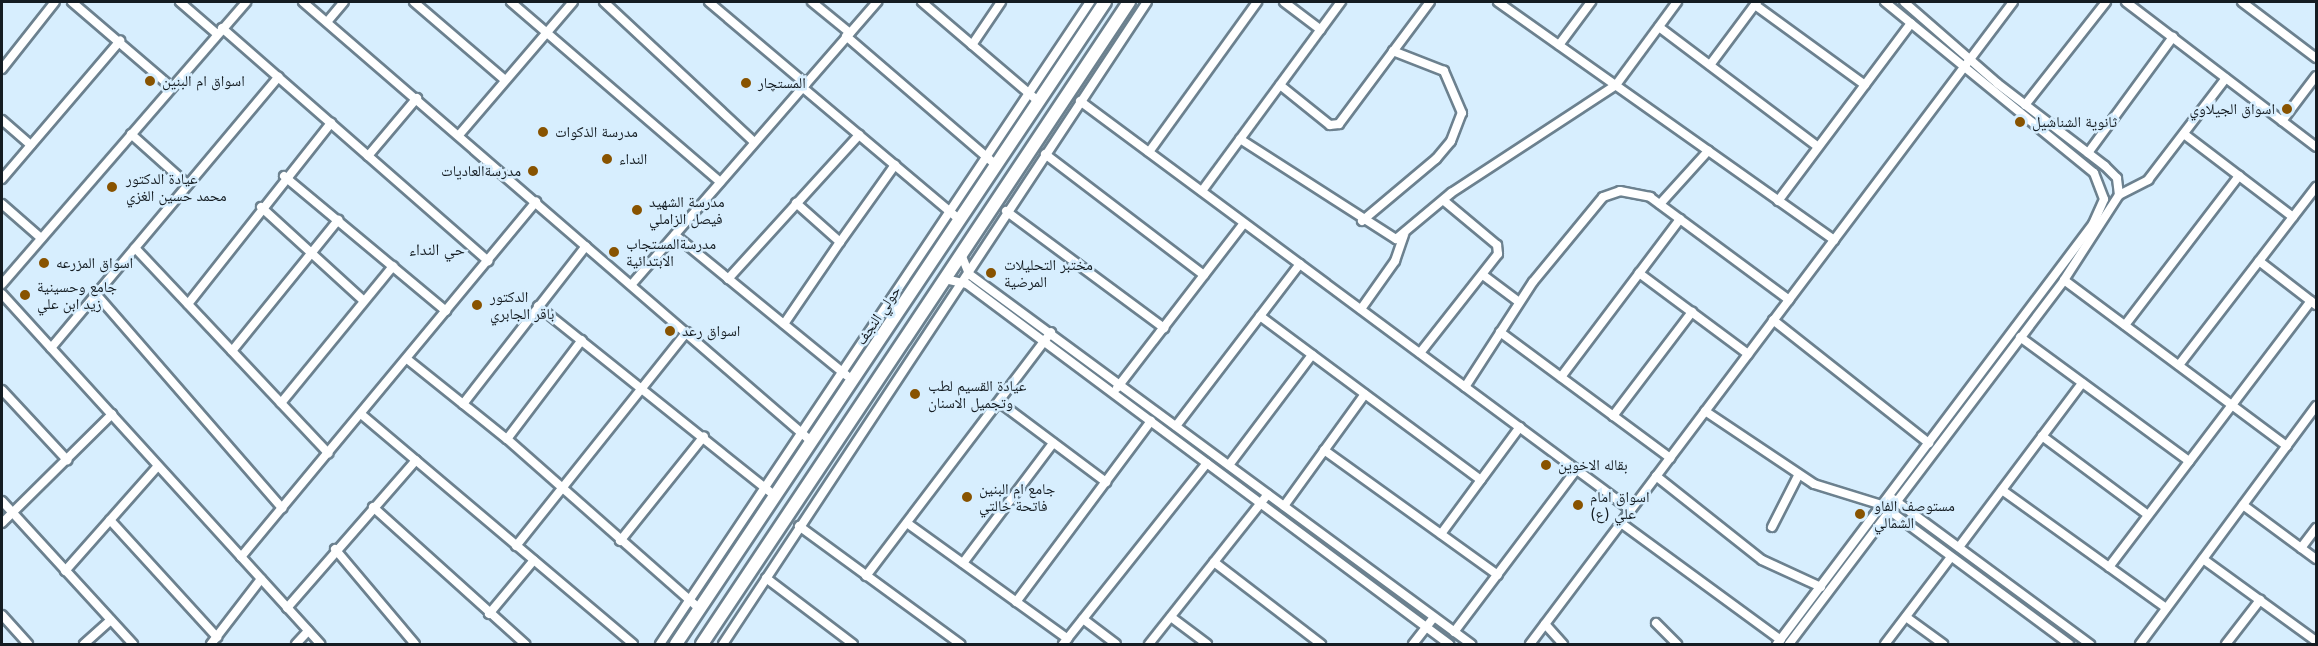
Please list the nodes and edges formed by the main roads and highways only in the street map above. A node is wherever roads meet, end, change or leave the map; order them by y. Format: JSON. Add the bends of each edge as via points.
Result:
{"nodes":[{"id":1,"x":1105,"y":2,"type":"edge"},
{"id":2,"x":1129,"y":2,"type":"edge"},
{"id":3,"x":1094,"y":19,"type":"junction"},
{"id":4,"x":1109,"y":31,"type":"junction"},
{"id":5,"x":1072,"y":52,"type":"junction"},
{"id":6,"x":1089,"y":62,"type":"junction"},
{"id":7,"x":676,"y":645,"type":"edge"},
{"id":8,"x":702,"y":645,"type":"edge"}],
"edges":[{"from":1,"to":3,"type":"main road","name":"حولي النجف"},
{"from":2,"to":4,"type":"main road"},
{"from":3,"to":4,"type":"main road","via":[[1099,28]]},
{"from":3,"to":5,"type":"main road","name":"حولي النجف"},
{"from":4,"to":6,"type":"main road"},
{"from":5,"to":6,"type":"main road"},
{"from":5,"to":7,"type":"main road","name":"حولي النجف","via":[[960,220],[848,376],[812,442]]},
{"from":6,"to":8,"type":"main road"}]}
